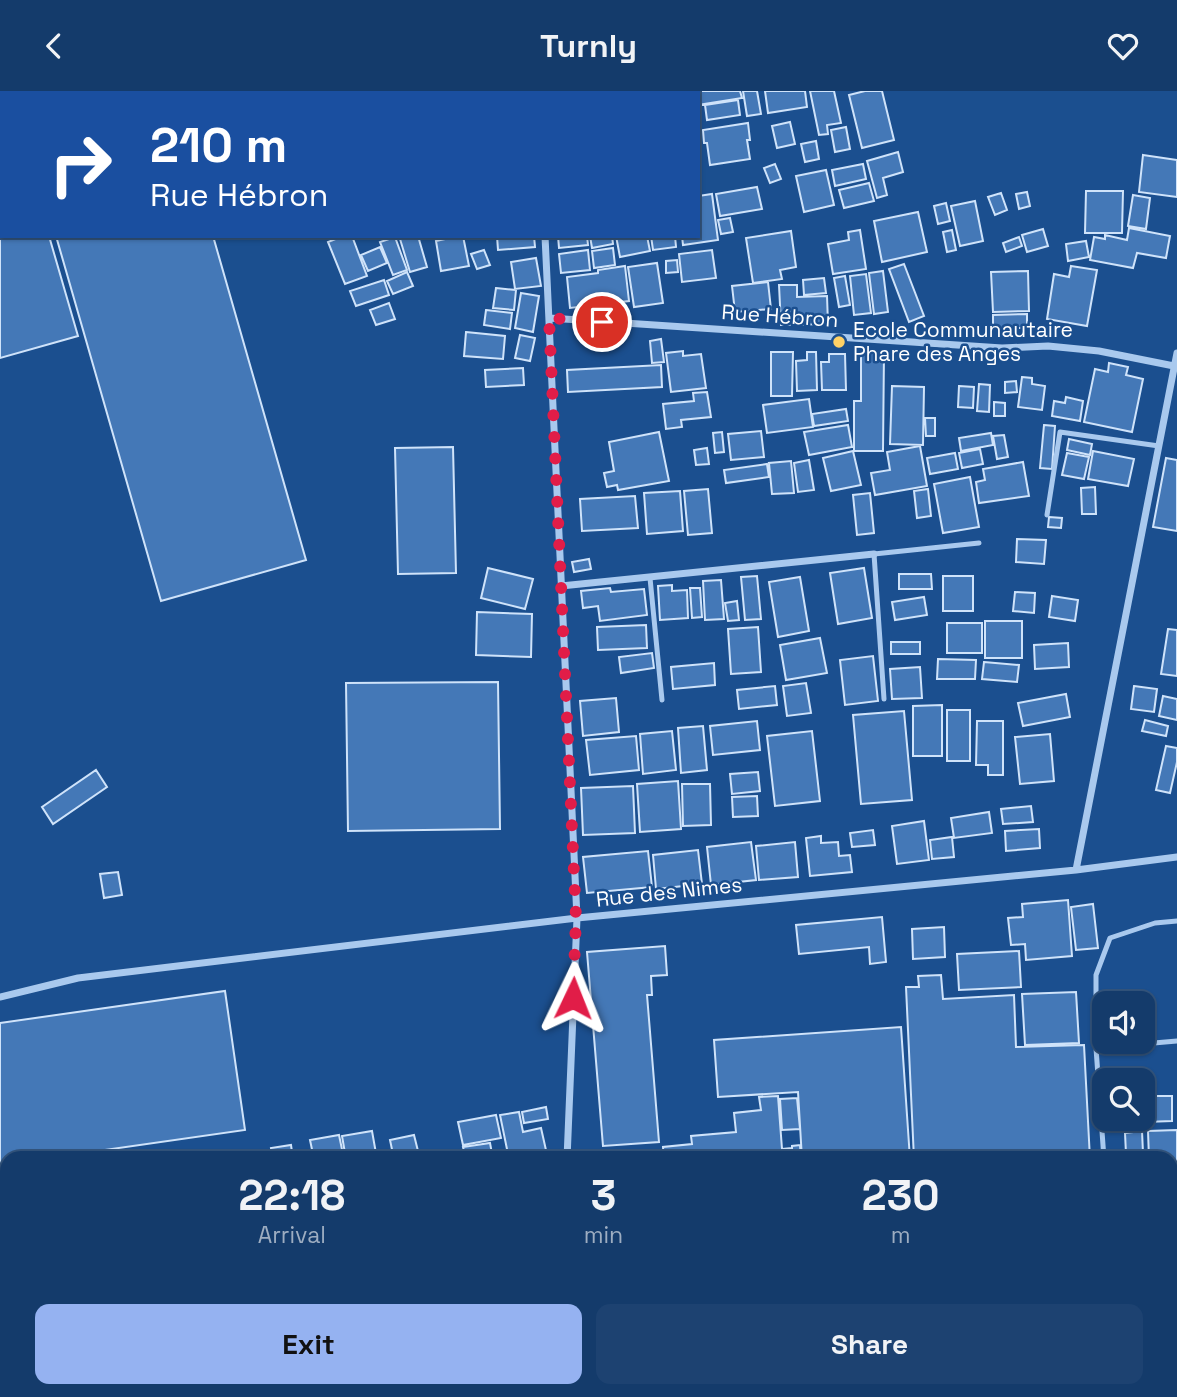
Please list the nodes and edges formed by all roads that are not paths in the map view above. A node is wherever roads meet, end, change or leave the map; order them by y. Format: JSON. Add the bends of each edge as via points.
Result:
{"nodes":[{"id":1,"x":545,"y":238,"type":"edge"},
{"id":2,"x":549,"y":318,"type":"junction"},
{"id":3,"x":1177,"y":353,"type":"edge"},
{"id":4,"x":1174,"y":366,"type":"junction"},
{"id":5,"x":1159,"y":446,"type":"junction"},
{"id":6,"x":1047,"y":515,"type":"dead end"},
{"id":7,"x":979,"y":543,"type":"dead end"},
{"id":8,"x":874,"y":554,"type":"junction"},
{"id":9,"x":650,"y":577,"type":"junction"},
{"id":10,"x":561,"y":586,"type":"junction"},
{"id":11,"x":884,"y":699,"type":"dead end"},
{"id":12,"x":662,"y":700,"type":"dead end"},
{"id":13,"x":1177,"y":857,"type":"edge"},
{"id":14,"x":1076,"y":870,"type":"junction"},
{"id":15,"x":576,"y":918,"type":"junction"},
{"id":16,"x":1177,"y":921,"type":"edge"},
{"id":17,"x":1096,"y":991,"type":"edge"},
{"id":18,"x":0,"y":997,"type":"edge"},
{"id":19,"x":1177,"y":1041,"type":"edge"},
{"id":20,"x":1155,"y":1043,"type":"edge"},
{"id":21,"x":1096,"y":1054,"type":"edge"},
{"id":22,"x":567,"y":1151,"type":"edge"},
{"id":23,"x":1103,"y":1151,"type":"edge"}],
"edges":[{"from":1,"to":2,"type":"street"},
{"from":2,"to":4,"type":"street","name":"Rue Hébron","via":[[1002,348],[1048,346]]},
{"from":2,"to":10,"type":"street"},
{"from":3,"to":4,"type":"street"},
{"from":4,"to":5,"type":"street"},
{"from":5,"to":6,"type":"lane","via":[[1060,432]]},
{"from":5,"to":14,"type":"street"},
{"from":7,"to":8,"type":"lane"},
{"from":8,"to":9,"type":"street"},
{"from":8,"to":11,"type":"lane"},
{"from":9,"to":10,"type":"street"},
{"from":9,"to":12,"type":"lane"},
{"from":10,"to":15,"type":"street"},
{"from":13,"to":14,"type":"street","name":"Rue des Nimes"},
{"from":14,"to":15,"type":"street","name":"Rue des Nimes"},
{"from":15,"to":18,"type":"street","name":"Rue des Nimes","via":[[78,978]]},
{"from":15,"to":22,"type":"street"},
{"from":16,"to":17,"type":"lane","via":[[1154,923],[1110,938],[1096,975]]},
{"from":19,"to":20,"type":"lane"},
{"from":21,"to":23,"type":"lane"}]}
